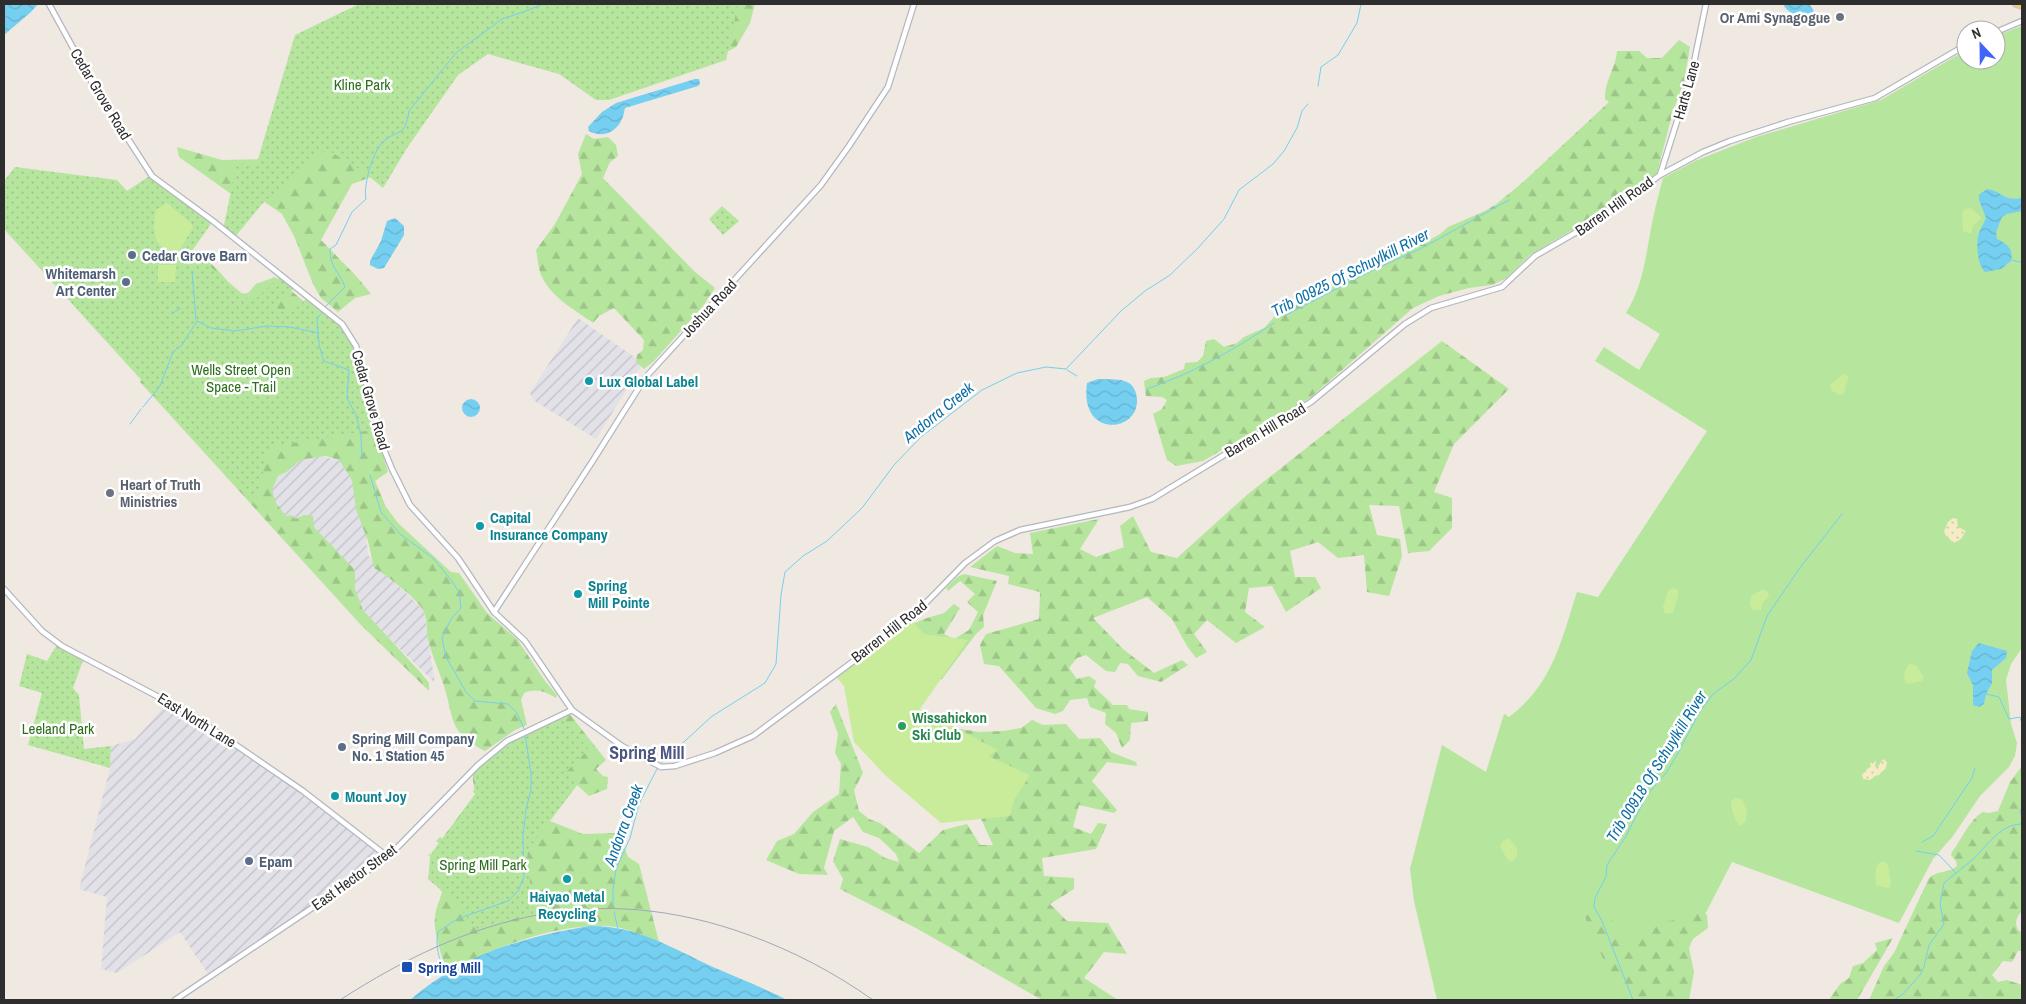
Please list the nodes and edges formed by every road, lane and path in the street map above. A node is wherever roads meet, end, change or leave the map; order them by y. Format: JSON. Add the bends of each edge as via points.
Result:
{"nodes":[{"id":1,"x":49,"y":4,"type":"edge"},
{"id":2,"x":914,"y":4,"type":"edge"},
{"id":3,"x":1706,"y":4,"type":"edge"},
{"id":4,"x":2016,"y":4,"type":"edge"},
{"id":5,"x":2022,"y":6,"type":"edge"},
{"id":6,"x":2022,"y":21,"type":"edge"},
{"id":7,"x":2006,"y":28,"type":"edge"},
{"id":8,"x":1956,"y":51,"type":"edge"},
{"id":9,"x":1660,"y":174,"type":"junction"},
{"id":10,"x":4,"y":589,"type":"edge"},
{"id":11,"x":494,"y":612,"type":"junction"},
{"id":12,"x":572,"y":710,"type":"junction"},
{"id":13,"x":388,"y":857,"type":"junction"},
{"id":14,"x":174,"y":1000,"type":"edge"}],
"edges":[{"from":1,"to":11,"type":"street","name":"Cedar Grove Road","via":[[95,88],[152,176],[342,324],[352,336],[385,452],[410,505],[458,558]]},
{"from":2,"to":11,"type":"street","name":"Joshua Road","via":[[888,87],[848,146],[821,185],[645,378]]},
{"from":3,"to":9,"type":"street","name":"Harts Lane","via":[[1691,76]]},
{"from":4,"to":5,"type":"main road"},
{"from":6,"to":7,"type":"street"},
{"from":8,"to":9,"type":"street","name":"Barren Hill Road","via":[[1874,98],[1730,141]]},
{"from":9,"to":12,"type":"street","name":"Barren Hill Road","via":[[1608,214],[1535,256],[1497,290],[1424,312],[1311,402],[1159,496],[1130,507],[1020,530],[989,544],[965,563],[910,619],[753,736],[668,767],[654,764],[622,746]]},
{"from":10,"to":13,"type":"street","name":"East North Lane","via":[[35,625],[58,643],[189,713],[303,791]]},
{"from":11,"to":12,"type":"street","name":"Cedar Grove Road","via":[[525,641]]},
{"from":12,"to":13,"type":"street","name":"East Hector Street","via":[[498,747]]},
{"from":13,"to":14,"type":"street","name":"East Hector Street"}]}
